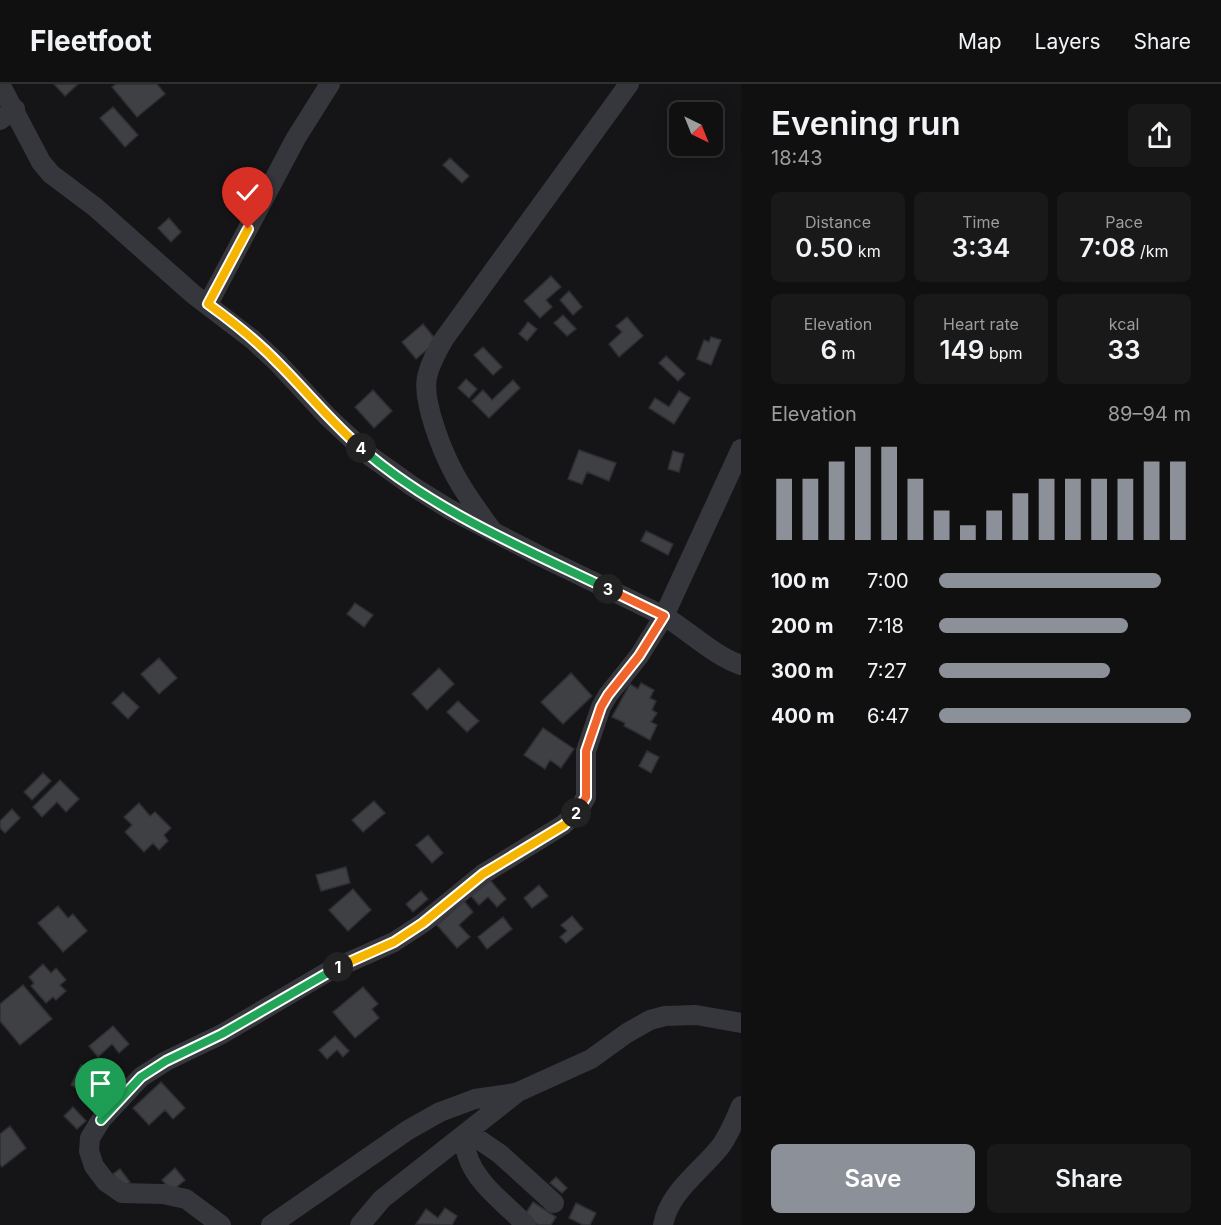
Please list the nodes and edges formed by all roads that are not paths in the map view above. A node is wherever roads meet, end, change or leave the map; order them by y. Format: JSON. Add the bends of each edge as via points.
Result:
{"nodes":[{"id":1,"x":0,"y":84,"type":"edge"},
{"id":2,"x":330,"y":84,"type":"edge"},
{"id":3,"x":629,"y":84,"type":"edge"},
{"id":4,"x":7,"y":115,"type":"edge"},
{"id":5,"x":208,"y":304,"type":"junction"},
{"id":6,"x":741,"y":448,"type":"edge"},
{"id":7,"x":494,"y":533,"type":"junction"},
{"id":8,"x":664,"y":616,"type":"junction"},
{"id":9,"x":741,"y":665,"type":"edge"},
{"id":10,"x":741,"y":1023,"type":"edge"},
{"id":11,"x":518,"y":1092,"type":"junction"},
{"id":12,"x":741,"y":1106,"type":"edge"},
{"id":13,"x":466,"y":1133,"type":"junction"},
{"id":14,"x":554,"y":1203,"type":"dead end"},
{"id":15,"x":221,"y":1225,"type":"edge"},
{"id":16,"x":271,"y":1225,"type":"edge"},
{"id":17,"x":360,"y":1225,"type":"edge"},
{"id":18,"x":526,"y":1225,"type":"edge"},
{"id":19,"x":663,"y":1225,"type":"edge"}],
"edges":[{"from":1,"to":4,"type":"street"},
{"from":2,"to":5,"type":"street","via":[[296,138]]},
{"from":3,"to":7,"type":"street","via":[[444,339],[427,379],[443,448],[455,475]]},
{"from":4,"to":5,"type":"street","via":[[51,174]]},
{"from":5,"to":7,"type":"street","via":[[277,362],[370,456],[412,486]]},
{"from":6,"to":8,"type":"street"},
{"from":7,"to":8,"type":"street"},
{"from":8,"to":9,"type":"street","via":[[721,656]]},
{"from":8,"to":15,"type":"street","via":[[601,707],[586,751],[586,797],[564,825],[483,874],[394,942],[329,971],[222,1034],[166,1061],[141,1077],[101,1120],[90,1138],[89,1151],[106,1182],[122,1193],[186,1199]]},
{"from":10,"to":11,"type":"street","via":[[696,1015],[650,1020],[591,1059]]},
{"from":11,"to":13,"type":"street"},
{"from":11,"to":16,"type":"street","via":[[475,1099],[440,1112]]},
{"from":12,"to":19,"type":"street","via":[[721,1145],[669,1206]]},
{"from":13,"to":14,"type":"street","via":[[501,1154]]},
{"from":13,"to":17,"type":"street","via":[[382,1199]]},
{"from":13,"to":18,"type":"street","via":[[467,1154],[473,1167]]}]}
